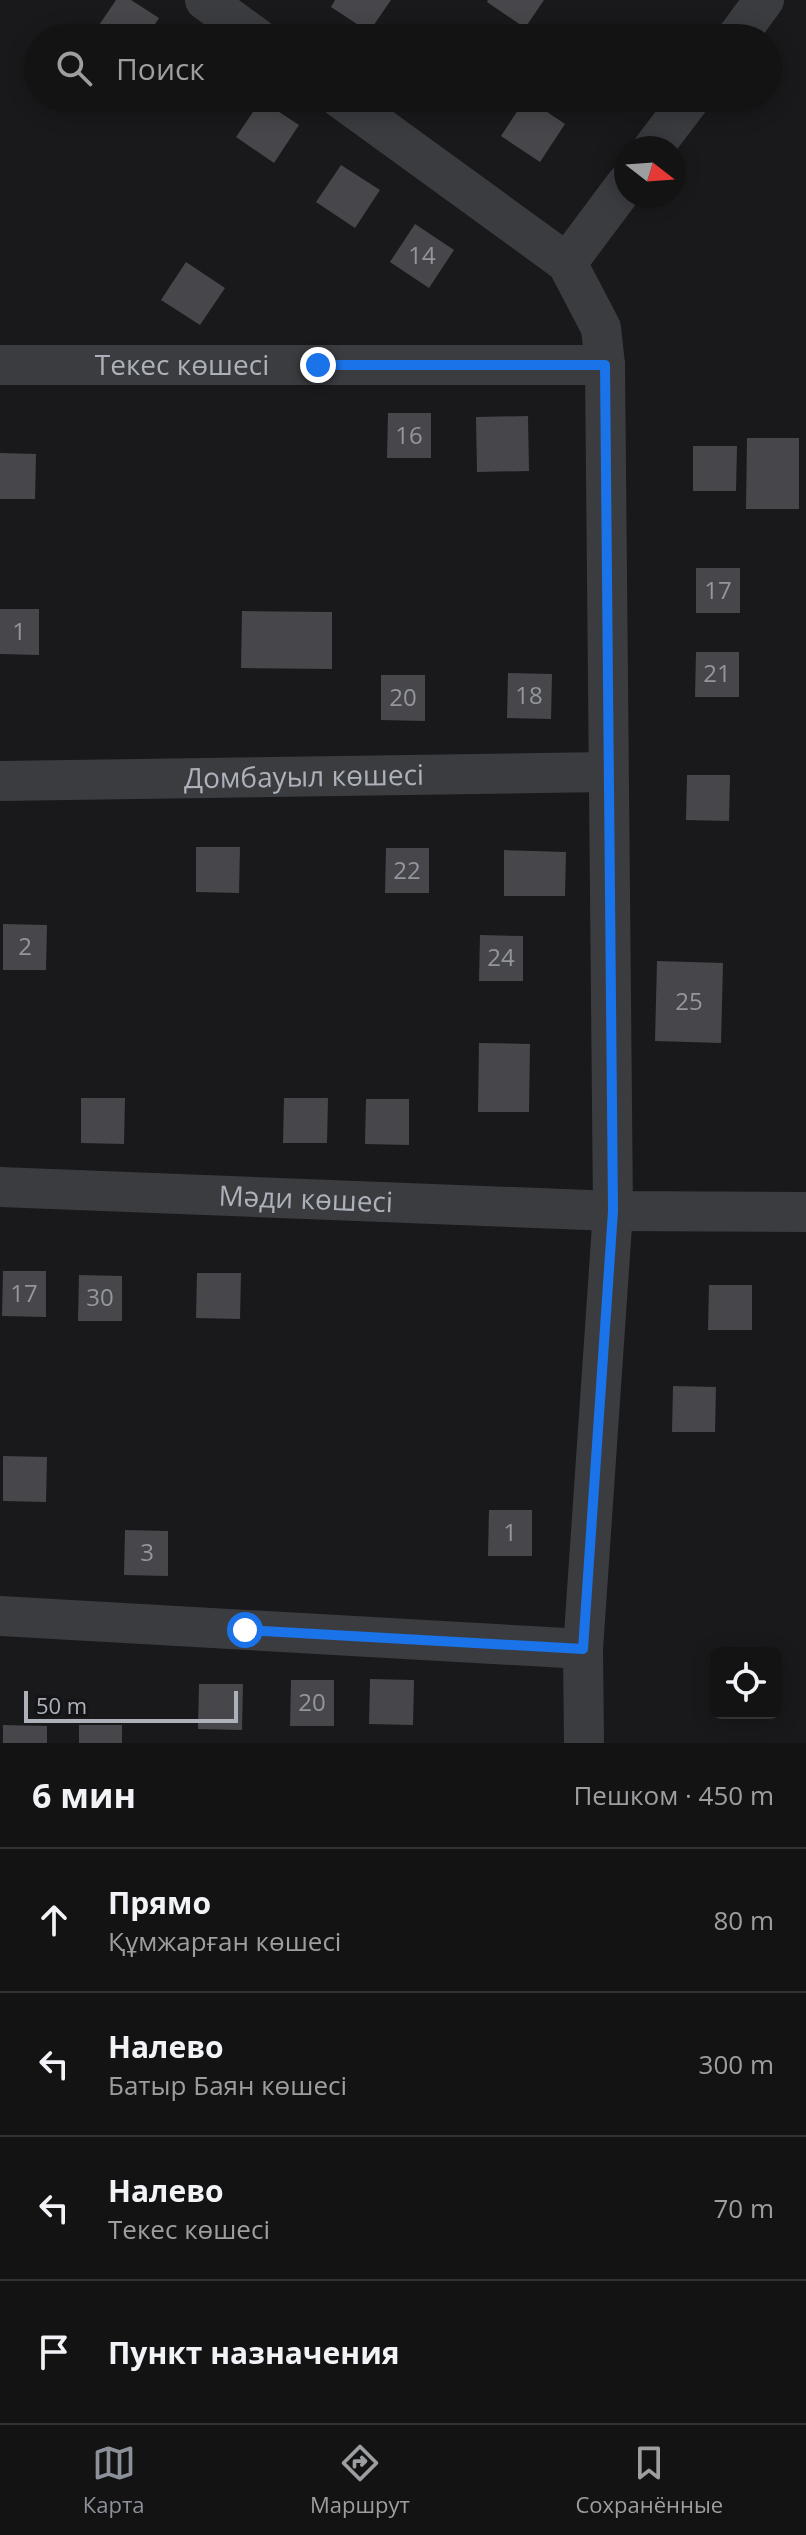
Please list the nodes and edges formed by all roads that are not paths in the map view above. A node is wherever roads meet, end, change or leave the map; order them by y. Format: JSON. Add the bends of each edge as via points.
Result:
{"nodes":[{"id":1,"x":205,"y":0,"type":"edge"},
{"id":2,"x":764,"y":0,"type":"edge"},
{"id":3,"x":238,"y":24,"type":"edge"},
{"id":4,"x":746,"y":24,"type":"edge"},
{"id":5,"x":359,"y":112,"type":"edge"},
{"id":6,"x":680,"y":112,"type":"edge"},
{"id":7,"x":662,"y":136,"type":"edge"},
{"id":8,"x":614,"y":200,"type":"edge"},
{"id":9,"x":567,"y":263,"type":"junction"},
{"id":10,"x":0,"y":365,"type":"edge"},
{"id":11,"x":605,"y":365,"type":"junction"},
{"id":12,"x":607,"y":772,"type":"junction"},
{"id":13,"x":0,"y":781,"type":"edge"},
{"id":14,"x":0,"y":1187,"type":"edge"},
{"id":15,"x":613,"y":1211,"type":"junction"},
{"id":16,"x":806,"y":1212,"type":"edge"},
{"id":17,"x":0,"y":1616,"type":"edge"},
{"id":18,"x":583,"y":1649,"type":"junction"},
{"id":19,"x":584,"y":1743,"type":"edge"}],
"edges":[{"from":1,"to":3,"type":"street"},
{"from":2,"to":4,"type":"street"},
{"from":5,"to":9,"type":"street"},
{"from":6,"to":7,"type":"street"},
{"from":8,"to":9,"type":"street"},
{"from":9,"to":11,"type":"street","via":[[601,328]]},
{"from":10,"to":11,"type":"street","name":"Текес көшесі"},
{"from":11,"to":12,"type":"street"},
{"from":12,"to":13,"type":"street","name":"Домбауыл көшесі"},
{"from":12,"to":15,"type":"street"},
{"from":14,"to":15,"type":"street","name":"Мәди көшесі"},
{"from":15,"to":16,"type":"street","name":"Мәди көшесі"},
{"from":15,"to":18,"type":"street"},
{"from":17,"to":18,"type":"street"},
{"from":18,"to":19,"type":"street"}]}
